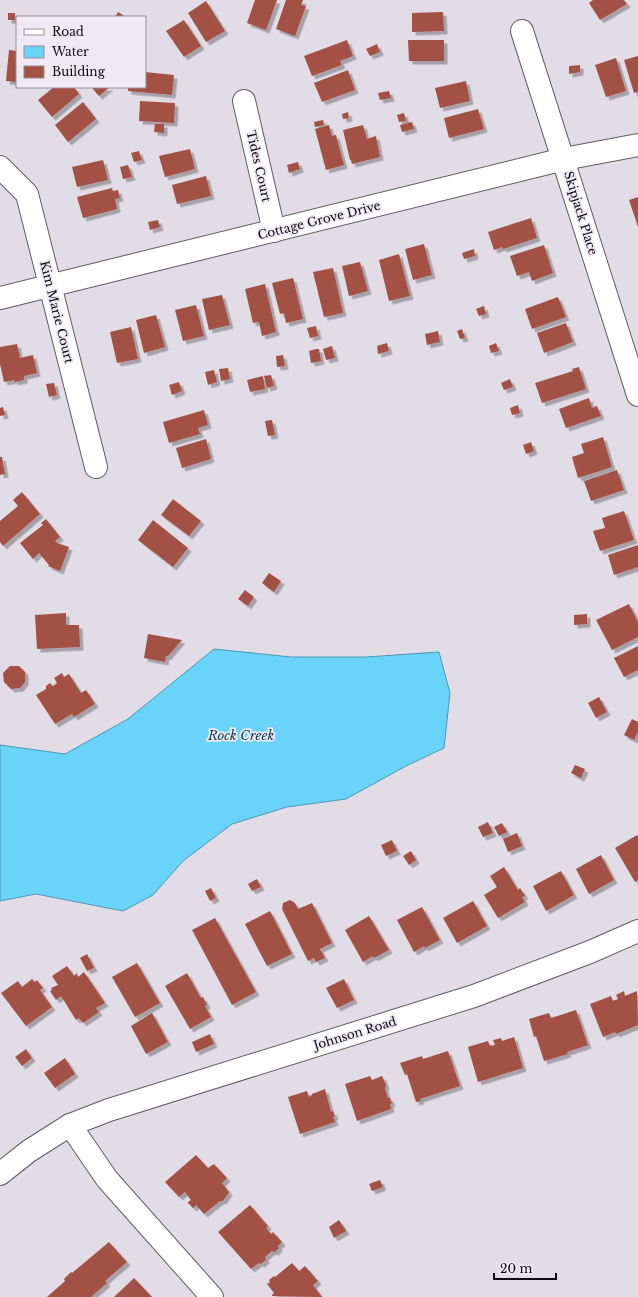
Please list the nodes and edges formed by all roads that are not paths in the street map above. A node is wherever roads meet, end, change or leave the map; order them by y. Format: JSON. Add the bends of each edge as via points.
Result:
{"nodes":[{"id":1,"x":522,"y":31,"type":"dead end"},
{"id":2,"x":244,"y":101,"type":"dead end"},
{"id":3,"x":638,"y":145,"type":"edge"},
{"id":4,"x":564,"y":159,"type":"junction"},
{"id":5,"x":0,"y":167,"type":"edge"},
{"id":6,"x":274,"y":230,"type":"junction"},
{"id":7,"x":51,"y":286,"type":"junction"},
{"id":8,"x":0,"y":298,"type":"edge"},
{"id":9,"x":638,"y":394,"type":"edge"},
{"id":10,"x":96,"y":467,"type":"dead end"},
{"id":11,"x":638,"y":931,"type":"edge"},
{"id":12,"x":70,"y":1125,"type":"junction"},
{"id":13,"x":0,"y":1174,"type":"edge"},
{"id":14,"x":212,"y":1297,"type":"edge"}],
"edges":[{"from":1,"to":4,"type":"street","name":"Skipjack Place"},
{"from":2,"to":6,"type":"street","name":"Tides Court"},
{"from":3,"to":4,"type":"street","name":"Cottage Grove Drive"},
{"from":4,"to":6,"type":"street","name":"Cottage Grove Drive"},
{"from":4,"to":9,"type":"street","name":"Skipjack Place"},
{"from":5,"to":7,"type":"street","name":"Kim Marie Court","via":[[27,194]]},
{"from":6,"to":7,"type":"street","name":"Cottage Grove Drive"},
{"from":7,"to":8,"type":"street","name":"Cottage Grove Drive"},
{"from":7,"to":10,"type":"street","name":"Kim Marie Court"},
{"from":11,"to":12,"type":"street","name":"Johnson Road","via":[[474,996],[109,1110]]},
{"from":12,"to":13,"type":"street","name":"Johnson Road","via":[[29,1151]]},
{"from":12,"to":14,"type":"street","via":[[107,1179]]}]}
